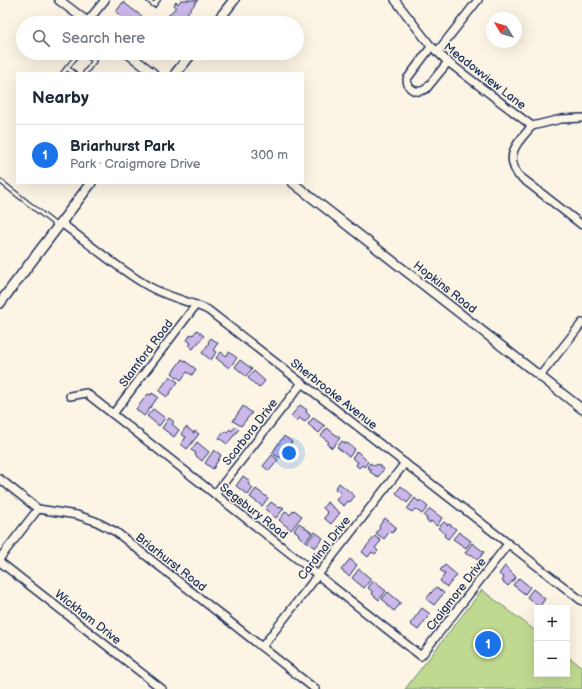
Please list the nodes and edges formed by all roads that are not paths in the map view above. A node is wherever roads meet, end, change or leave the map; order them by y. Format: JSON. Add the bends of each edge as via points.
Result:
{"nodes":[{"id":1,"x":59,"y":0,"type":"edge"},
{"id":2,"x":105,"y":0,"type":"edge"},
{"id":3,"x":148,"y":0,"type":"edge"},
{"id":4,"x":158,"y":0,"type":"edge"},
{"id":5,"x":234,"y":0,"type":"edge"},
{"id":6,"x":395,"y":0,"type":"edge"},
{"id":7,"x":478,"y":0,"type":"edge"},
{"id":8,"x":80,"y":16,"type":"edge"},
{"id":9,"x":93,"y":16,"type":"edge"},
{"id":10,"x":221,"y":16,"type":"edge"},
{"id":11,"x":431,"y":47,"type":"junction"},
{"id":12,"x":437,"y":52,"type":"junction"},
{"id":13,"x":73,"y":60,"type":"edge"},
{"id":14,"x":93,"y":60,"type":"edge"},
{"id":15,"x":136,"y":60,"type":"edge"},
{"id":16,"x":186,"y":60,"type":"edge"},
{"id":17,"x":448,"y":62,"type":"junction"},
{"id":18,"x":67,"y":68,"type":"junction"},
{"id":19,"x":64,"y":72,"type":"edge"},
{"id":20,"x":73,"y":72,"type":"edge"},
{"id":21,"x":86,"y":72,"type":"edge"},
{"id":22,"x":151,"y":72,"type":"edge"},
{"id":23,"x":177,"y":72,"type":"edge"},
{"id":24,"x":582,"y":118,"type":"edge"},
{"id":25,"x":532,"y":126,"type":"junction"},
{"id":26,"x":0,"y":182,"type":"edge"},
{"id":27,"x":90,"y":184,"type":"edge"},
{"id":28,"x":294,"y":184,"type":"edge"},
{"id":29,"x":60,"y":225,"type":"junction"},
{"id":30,"x":582,"y":225,"type":"edge"},
{"id":31,"x":0,"y":303,"type":"edge"},
{"id":32,"x":196,"y":306,"type":"junction"},
{"id":33,"x":582,"y":323,"type":"edge"},
{"id":34,"x":540,"y":376,"type":"junction"},
{"id":35,"x":302,"y":383,"type":"junction"},
{"id":36,"x":70,"y":396,"type":"dead end"},
{"id":37,"x":582,"y":409,"type":"edge"},
{"id":38,"x":113,"y":414,"type":"junction"},
{"id":39,"x":404,"y":463,"type":"junction"},
{"id":40,"x":0,"y":479,"type":"edge"},
{"id":41,"x":215,"y":494,"type":"junction"},
{"id":42,"x":38,"y":509,"type":"junction"},
{"id":43,"x":508,"y":544,"type":"junction"},
{"id":44,"x":0,"y":558,"type":"edge"},
{"id":45,"x":0,"y":562,"type":"edge"},
{"id":46,"x":318,"y":575,"type":"junction"},
{"id":47,"x":582,"y":601,"type":"edge"},
{"id":48,"x":262,"y":647,"type":"junction"},
{"id":49,"x":420,"y":656,"type":"joint"},
{"id":50,"x":162,"y":689,"type":"edge"},
{"id":51,"x":315,"y":689,"type":"edge"}],
"edges":[{"from":1,"to":8,"type":"street"},
{"from":2,"to":9,"type":"street"},
{"from":3,"to":4,"type":"lane","via":[[154,5]]},
{"from":5,"to":10,"type":"main road"},
{"from":6,"to":11,"type":"street","name":"Meadowview Lane"},
{"from":7,"to":12,"type":"street"},
{"from":11,"to":12,"type":"street","name":"Meadowview Lane"},
{"from":11,"to":17,"type":"street","via":[[407,79],[410,89],[421,92],[426,89]]},
{"from":12,"to":17,"type":"street","name":"Meadowview Lane"},
{"from":13,"to":18,"type":"lane"},
{"from":14,"to":21,"type":"lane"},
{"from":15,"to":22,"type":"street"},
{"from":16,"to":23,"type":"main road"},
{"from":17,"to":25,"type":"street","name":"Meadowview Lane"},
{"from":18,"to":19,"type":"lane"},
{"from":18,"to":20,"type":"lane"},
{"from":24,"to":25,"type":"street","via":[[561,119]]},
{"from":25,"to":30,"type":"street","via":[[514,148],[512,158],[515,170]]},
{"from":26,"to":29,"type":"lane"},
{"from":27,"to":29,"type":"main road"},
{"from":28,"to":34,"type":"street","name":"Hopkins Road"},
{"from":29,"to":31,"type":"main road"},
{"from":29,"to":32,"type":"street","name":"Sherbrooke Avenue","via":[[149,286]]},
{"from":32,"to":35,"type":"street","name":"Sherbrooke Avenue","via":[[208,310]]},
{"from":32,"to":38,"type":"street","name":"Stamford Road"},
{"from":33,"to":34,"type":"street"},
{"from":34,"to":37,"type":"street","name":"Hopkins Road"},
{"from":35,"to":39,"type":"street","name":"Sherbrooke Avenue"},
{"from":35,"to":41,"type":"street","name":"Scarbora Drive"},
{"from":36,"to":38,"type":"street","name":"Segsbury Road","via":[[86,393]]},
{"from":38,"to":41,"type":"street","name":"Segsbury Road"},
{"from":39,"to":43,"type":"street","name":"Sherbrooke Avenue"},
{"from":39,"to":46,"type":"street","name":"Cardinal Drive"},
{"from":40,"to":42,"type":"street","name":"Briarhurst Road"},
{"from":41,"to":46,"type":"street","name":"Segsbury Road"},
{"from":42,"to":44,"type":"street"},
{"from":42,"to":48,"type":"street","name":"Briarhurst Road","via":[[77,515],[116,532]]},
{"from":43,"to":47,"type":"street","name":"Sherbrooke Avenue"},
{"from":43,"to":49,"type":"street","name":"Craigmore Drive"},
{"from":45,"to":50,"type":"street","name":"Wickham Drive"},
{"from":46,"to":48,"type":"street","name":"Cardinal Drive"},
{"from":46,"to":49,"type":"street","name":"Segsbury Road"},
{"from":48,"to":51,"type":"street","name":"Briarhurst Road"}]}
